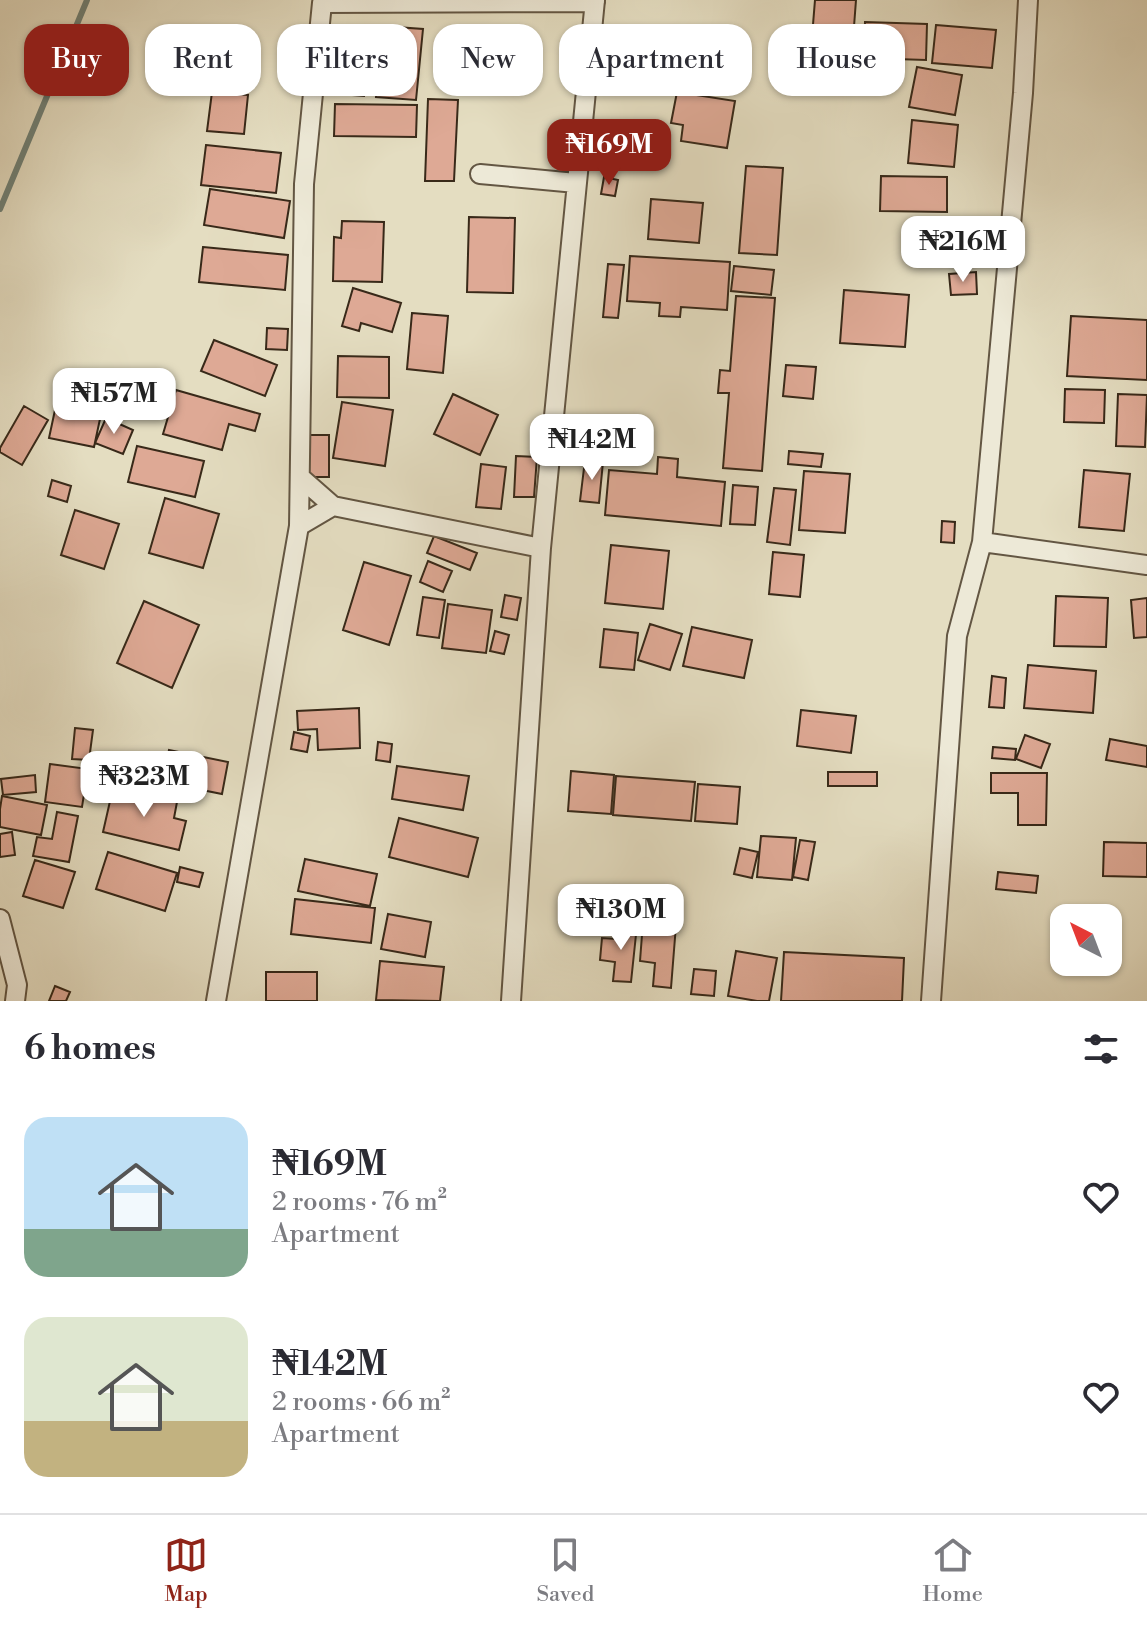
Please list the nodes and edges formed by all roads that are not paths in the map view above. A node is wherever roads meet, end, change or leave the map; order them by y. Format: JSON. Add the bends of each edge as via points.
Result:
{"nodes":[{"id":1,"x":1028,"y":0,"type":"edge"},
{"id":2,"x":595,"y":1,"type":"edge"},
{"id":3,"x":480,"y":174,"type":"dead end"},
{"id":4,"x":576,"y":183,"type":"junction"},
{"id":5,"x":300,"y":477,"type":"junction"},
{"id":6,"x":333,"y":506,"type":"junction"},
{"id":7,"x":299,"y":526,"type":"junction"},
{"id":8,"x":982,"y":542,"type":"junction"},
{"id":9,"x":541,"y":548,"type":"junction"},
{"id":10,"x":1147,"y":565,"type":"edge"},
{"id":11,"x":0,"y":919,"type":"edge"},
{"id":12,"x":15,"y":1001,"type":"edge"},
{"id":13,"x":216,"y":1001,"type":"edge"},
{"id":14,"x":511,"y":1001,"type":"edge"},
{"id":15,"x":931,"y":1001,"type":"edge"}],
"edges":[{"from":1,"to":8,"type":"street"},
{"from":2,"to":4,"type":"street"},
{"from":2,"to":5,"type":"street","via":[[322,3],[304,184]]},
{"from":3,"to":4,"type":"street"},
{"from":4,"to":9,"type":"street"},
{"from":5,"to":6,"type":"street"},
{"from":5,"to":7,"type":"street"},
{"from":6,"to":7,"type":"street"},
{"from":6,"to":9,"type":"street"},
{"from":7,"to":13,"type":"street"},
{"from":8,"to":10,"type":"street"},
{"from":8,"to":15,"type":"street","via":[[957,636]]},
{"from":9,"to":14,"type":"street"},
{"from":11,"to":12,"type":"street","via":[[17,985]]}]}
